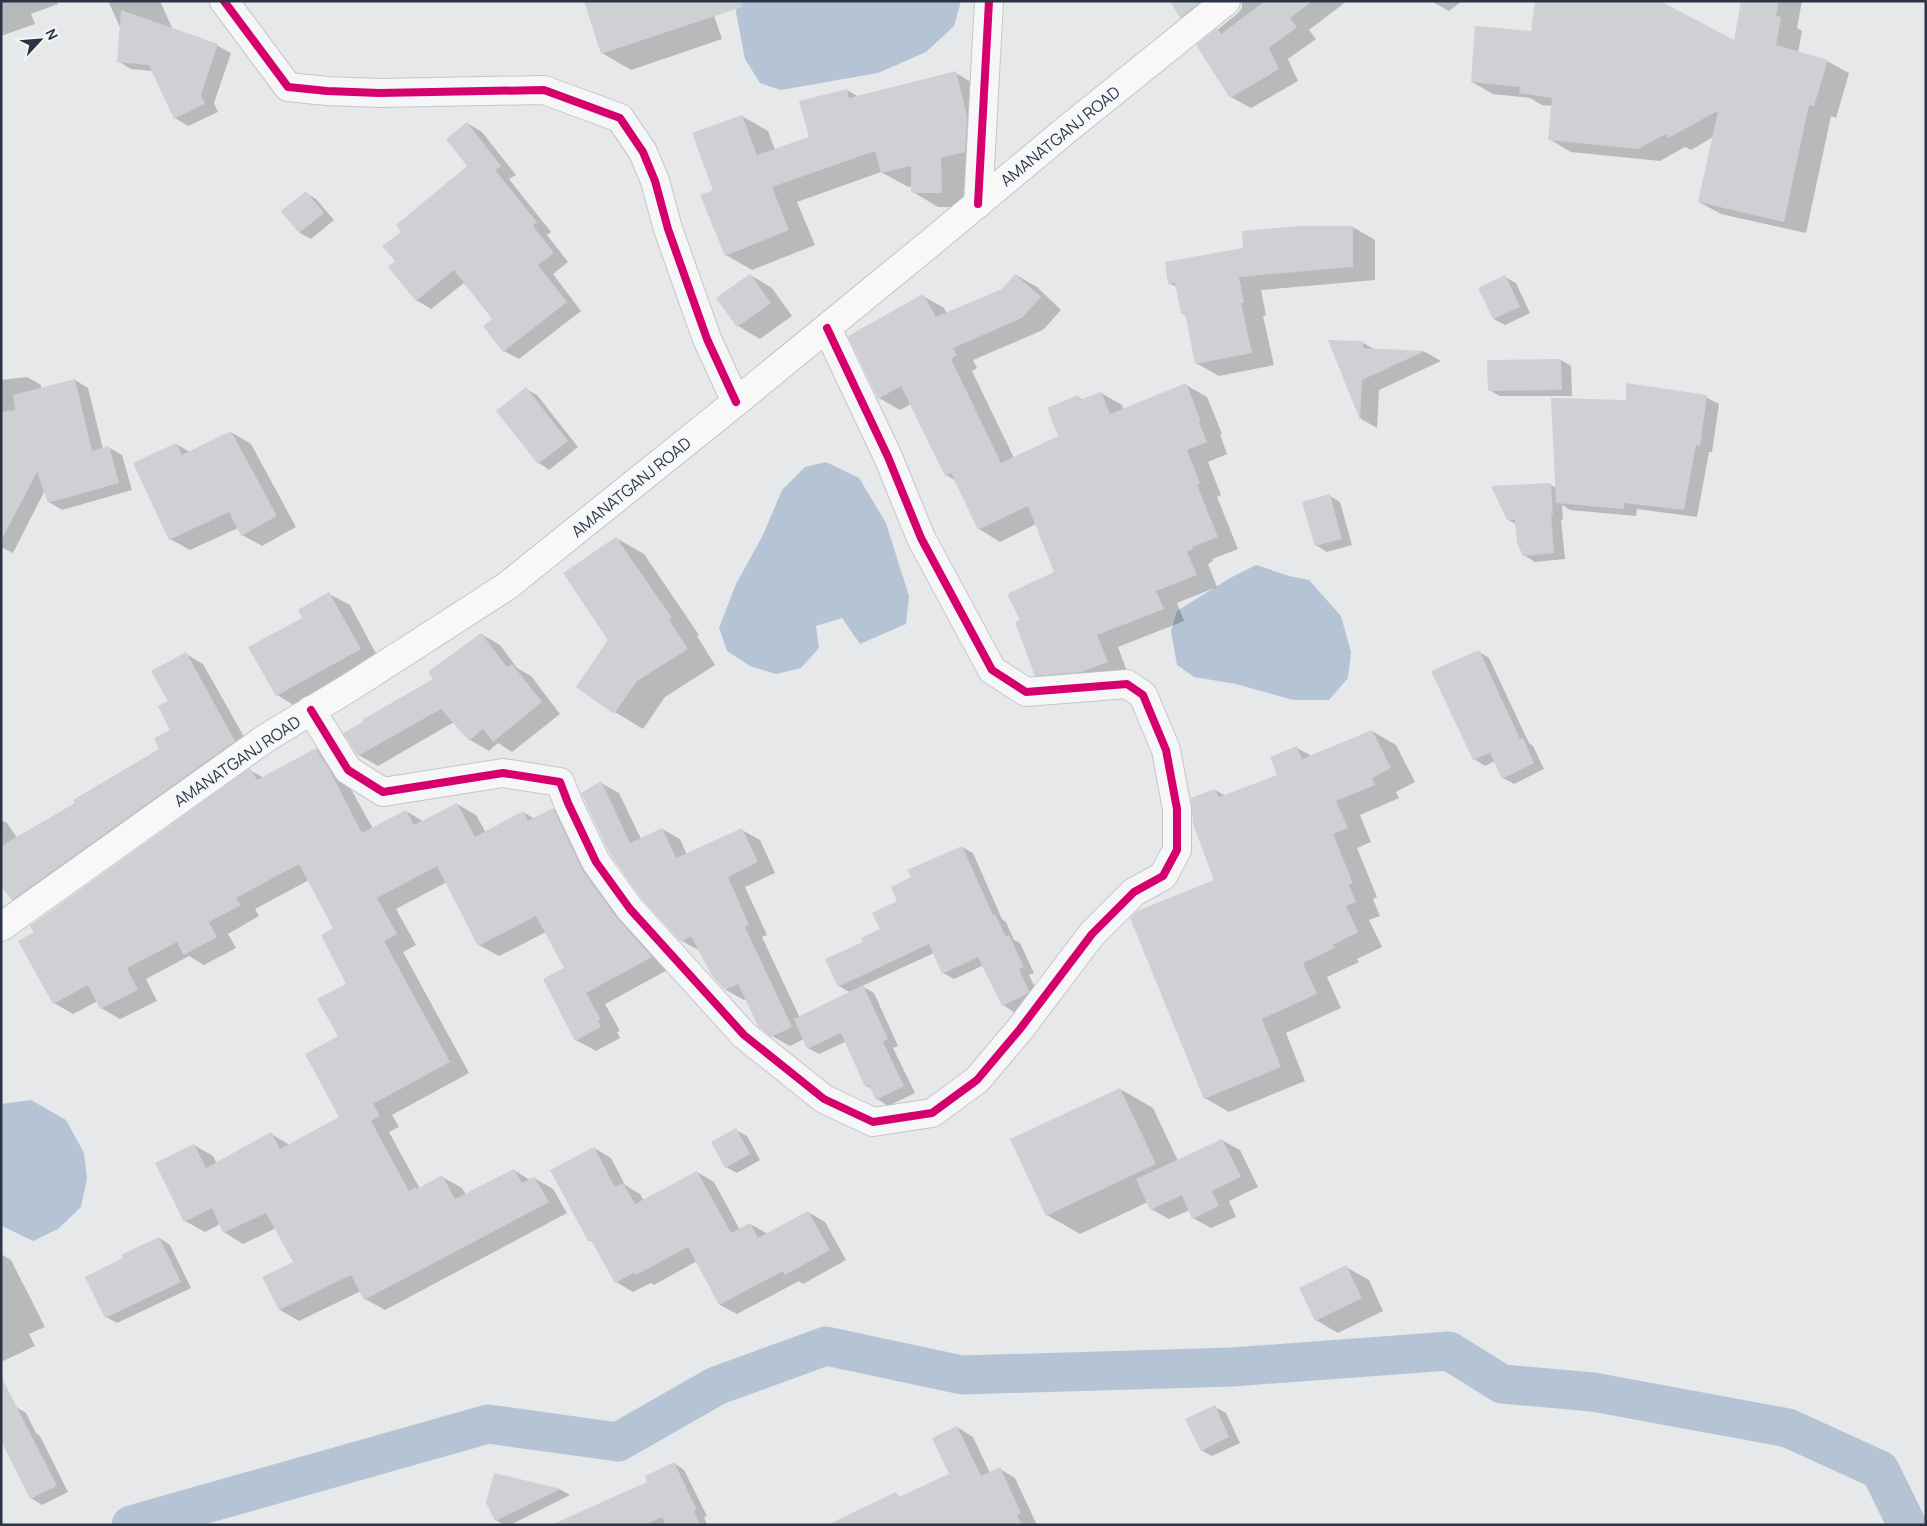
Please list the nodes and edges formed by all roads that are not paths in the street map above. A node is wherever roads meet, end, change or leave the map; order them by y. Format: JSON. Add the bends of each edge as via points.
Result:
{"nodes":[{"id":1,"x":224,"y":1,"type":"edge"},
{"id":2,"x":989,"y":1,"type":"edge"},
{"id":3,"x":1226,"y":1,"type":"edge"},
{"id":4,"x":978,"y":204,"type":"junction"},
{"id":5,"x":827,"y":328,"type":"junction"},
{"id":6,"x":736,"y":402,"type":"junction"},
{"id":7,"x":311,"y":710,"type":"junction"},
{"id":8,"x":1,"y":927,"type":"edge"}],
"edges":[{"from":1,"to":6,"type":"street","via":[[288,86],[379,94],[544,90],[620,118],[643,152],[656,182],[668,229],[707,339]]},
{"from":2,"to":4,"type":"street"},
{"from":3,"to":4,"type":"main road","name":"AMANATGANJ ROAD"},
{"from":4,"to":5,"type":"main road","name":"AMANATGANJ ROAD"},
{"from":5,"to":6,"type":"main road","name":"AMANATGANJ ROAD"},
{"from":5,"to":7,"type":"street","via":[[888,458],[921,538],[992,670],[1026,692],[1128,684],[1143,695],[1166,750],[1177,809],[1177,850],[1163,876],[1134,892],[1092,934],[1026,1022],[977,1080],[932,1113],[873,1122],[824,1099],[744,1035],[630,909],[596,862],[560,782],[503,773],[383,792],[348,770]]},
{"from":6,"to":7,"type":"main road","name":"AMANATGANJ ROAD","via":[[507,586]]},
{"from":7,"to":8,"type":"main road","name":"AMANATGANJ ROAD","via":[[266,738]]}]}
